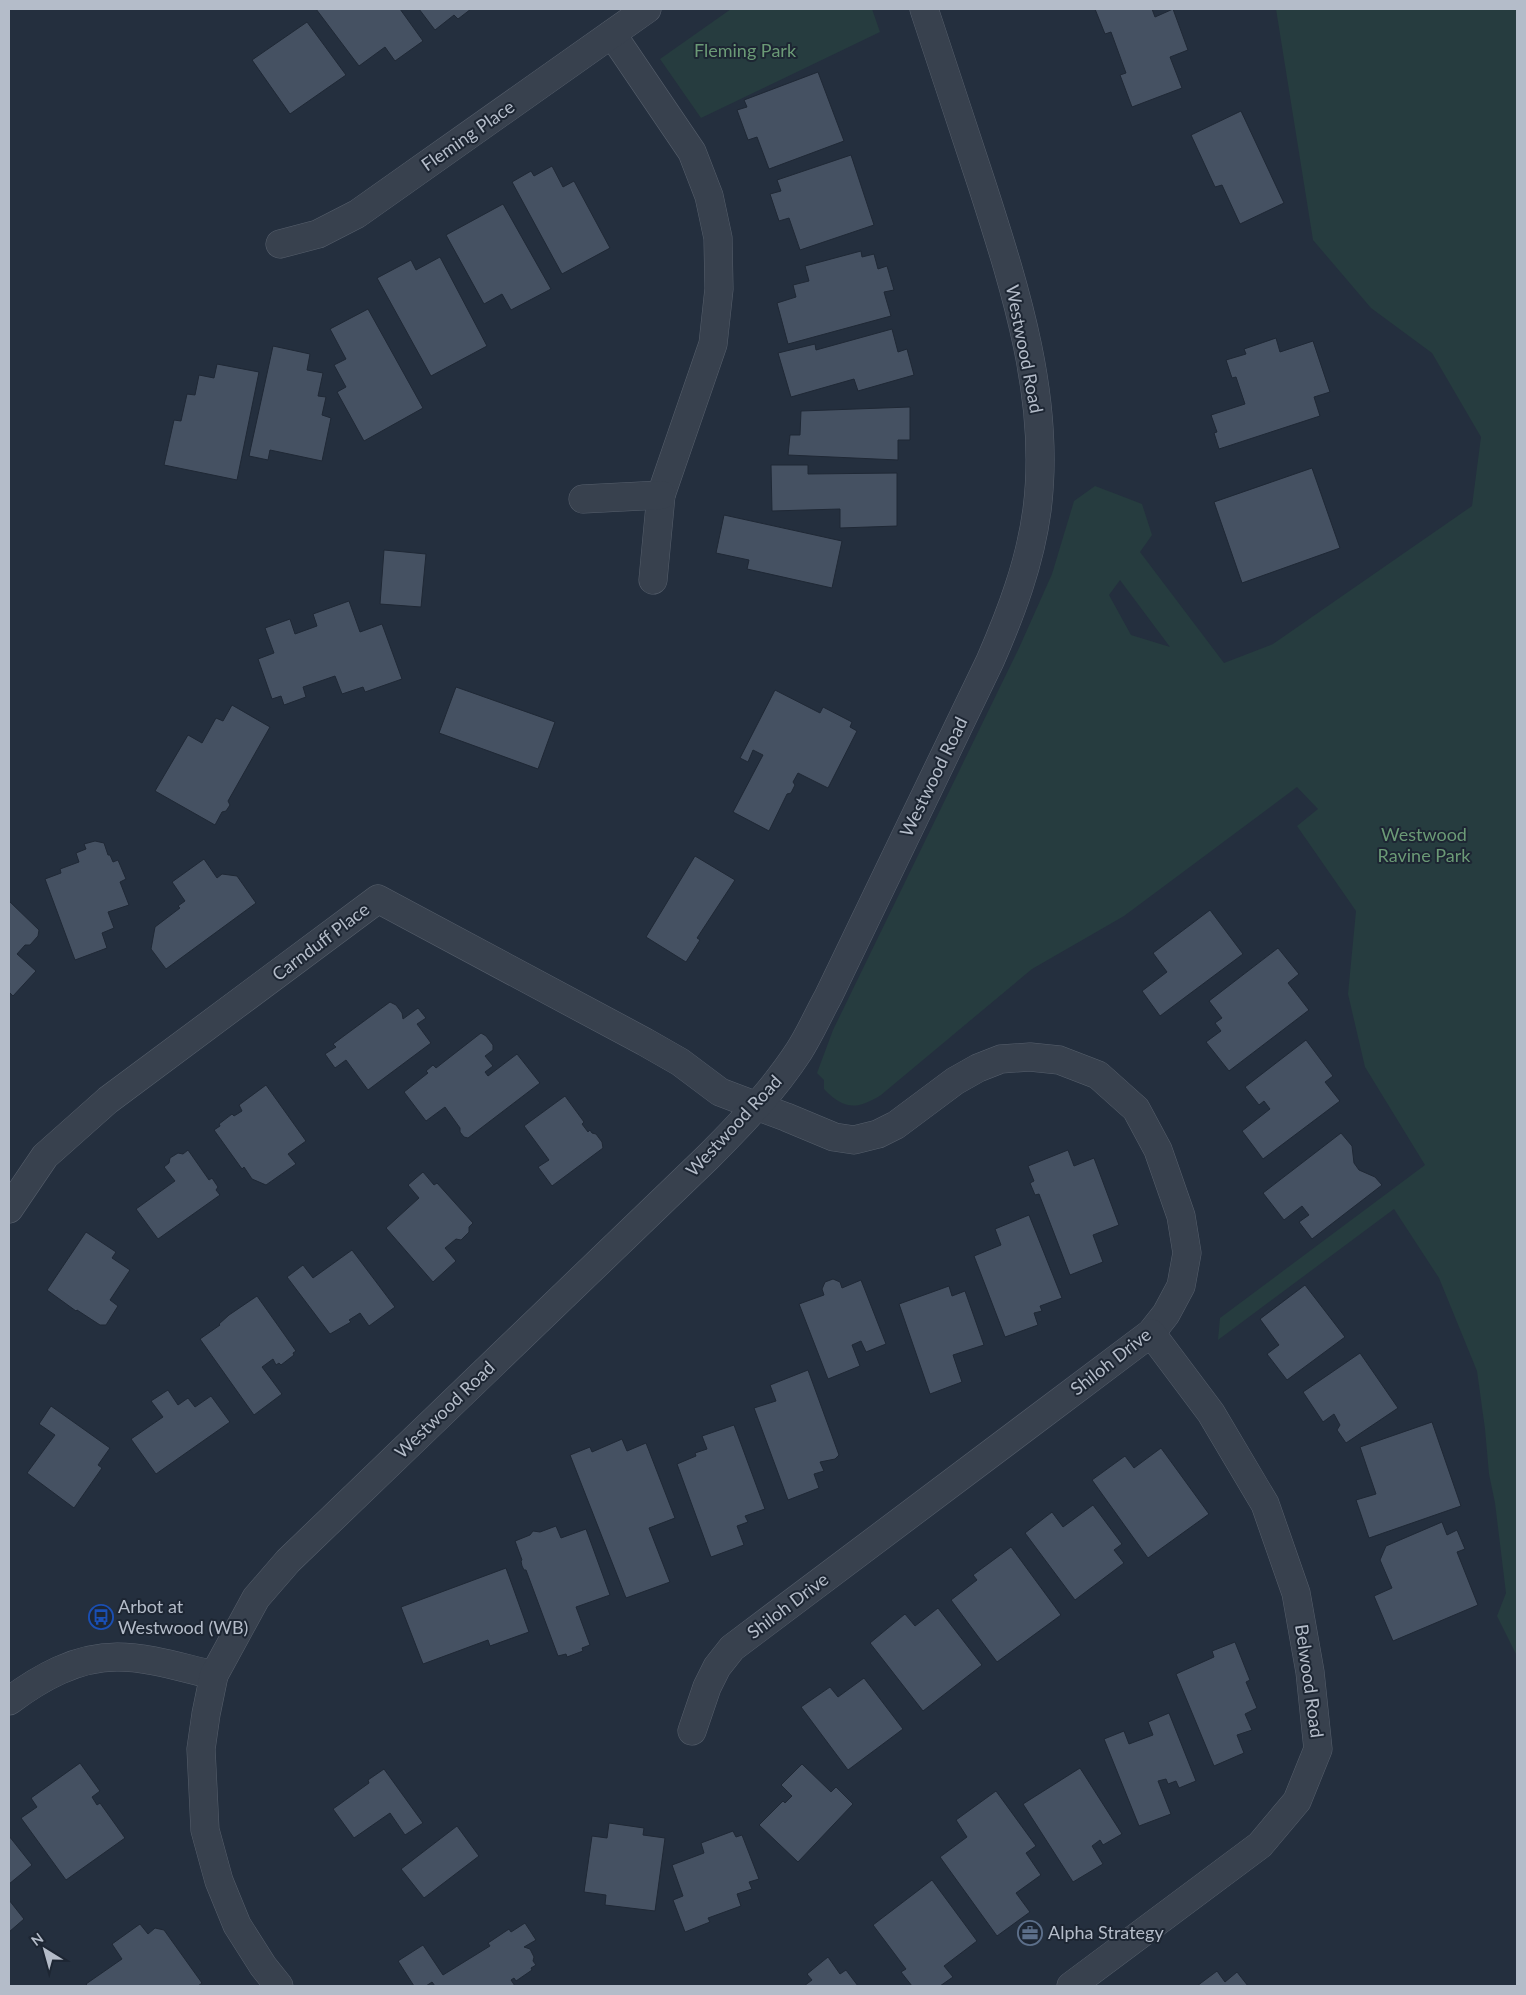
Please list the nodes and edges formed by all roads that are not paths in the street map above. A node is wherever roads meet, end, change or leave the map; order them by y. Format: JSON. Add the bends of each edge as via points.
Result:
{"nodes":[{"id":1,"x":647,"y":9,"type":"edge"},
{"id":2,"x":924,"y":9,"type":"edge"},
{"id":3,"x":612,"y":34,"type":"junction"},
{"id":4,"x":280,"y":244,"type":"dead end"},
{"id":5,"x":661,"y":495,"type":"junction"},
{"id":6,"x":583,"y":499,"type":"dead end"},
{"id":7,"x":653,"y":580,"type":"dead end"},
{"id":8,"x":757,"y":1106,"type":"junction"},
{"id":9,"x":9,"y":1209,"type":"edge"},
{"id":10,"x":1151,"y":1334,"type":"junction"},
{"id":11,"x":214,"y":1675,"type":"junction"},
{"id":12,"x":9,"y":1701,"type":"edge"},
{"id":13,"x":692,"y":1731,"type":"dead end"},
{"id":14,"x":279,"y":1986,"type":"edge"},
{"id":15,"x":1070,"y":1986,"type":"edge"}],
"edges":[{"from":1,"to":3,"type":"street","name":"Fleming Place"},
{"from":2,"to":8,"type":"street","name":"Westwood Road","via":[[995,226],[1024,333],[1038,409],[1041,452],[1037,510],[1025,568],[1010,615],[990,661],[828,997],[799,1050]]},
{"from":3,"to":4,"type":"street","name":"Fleming Place","via":[[357,214],[318,234]]},
{"from":3,"to":5,"type":"street","via":[[692,152],[709,196],[718,238],[719,289],[713,344]]},
{"from":5,"to":6,"type":"street"},
{"from":5,"to":7,"type":"street"},
{"from":8,"to":9,"type":"street","name":"Carnduff Place","via":[[720,1092],[680,1062],[645,1042],[378,899],[108,1100],[45,1156]]},
{"from":8,"to":10,"type":"street","name":"Shiloh Drive","via":[[834,1137],[854,1140],[896,1125],[955,1081],[1002,1059],[1059,1060],[1098,1075],[1136,1109],[1158,1150],[1181,1216],[1187,1253],[1181,1286]]},
{"from":8,"to":11,"type":"street","name":"Westwood Road","via":[[707,1158],[288,1561],[256,1598]]},
{"from":10,"to":13,"type":"street","name":"Shiloh Drive","via":[[732,1648],[717,1666]]},
{"from":10,"to":15,"type":"street","name":"Belwood Road","via":[[1211,1413],[1265,1504],[1296,1593],[1310,1672],[1318,1749],[1298,1801],[1260,1845]]},
{"from":11,"to":12,"type":"street","via":[[161,1662],[117,1657],[92,1660],[46,1676]]},
{"from":11,"to":14,"type":"street","name":"Westwood Road","via":[[201,1749],[205,1830],[219,1881],[237,1925]]}]}
